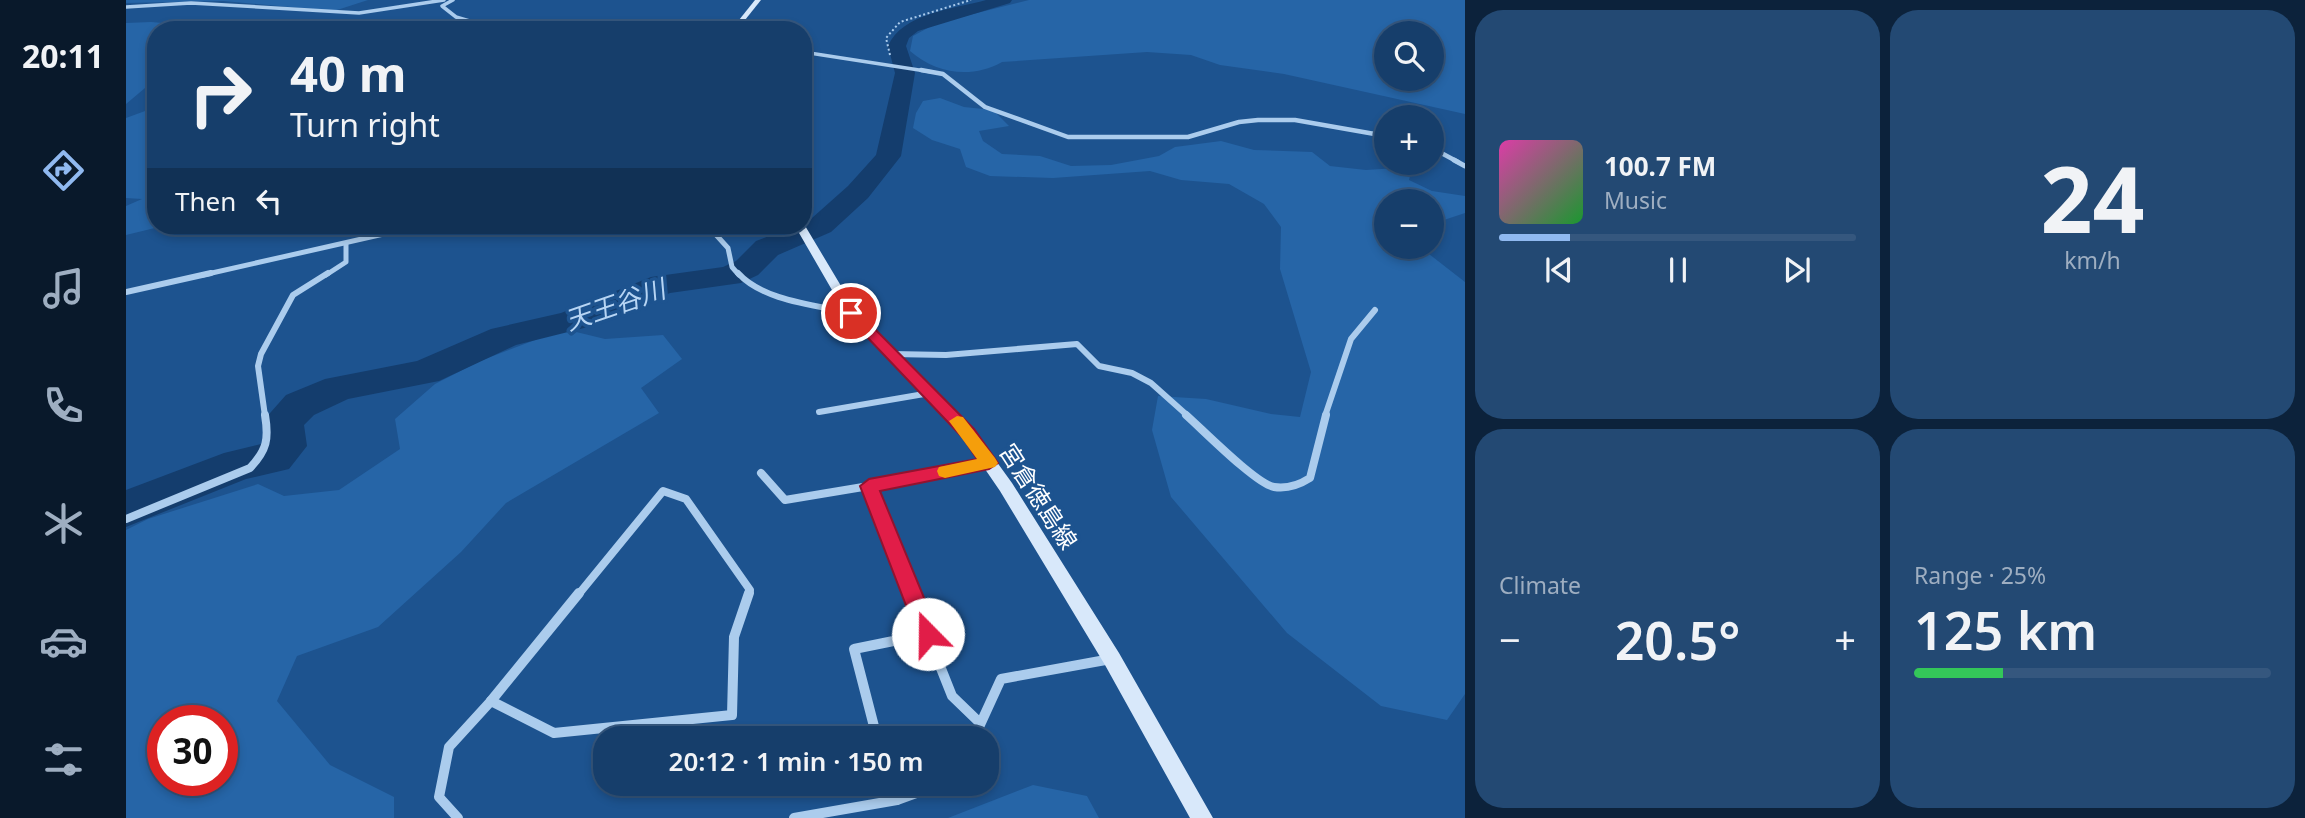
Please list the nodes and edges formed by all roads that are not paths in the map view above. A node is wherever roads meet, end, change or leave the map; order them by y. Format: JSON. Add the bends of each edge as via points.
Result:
{"nodes":[{"id":1,"x":444,"y":0,"type":"edge"},
{"id":2,"x":453,"y":0,"type":"edge"},
{"id":3,"x":758,"y":0,"type":"edge"},
{"id":4,"x":126,"y":7,"type":"edge"},
{"id":5,"x":468,"y":21,"type":"edge"},
{"id":6,"x":741,"y":21,"type":"edge"},
{"id":7,"x":812,"y":53,"type":"edge"},
{"id":8,"x":1374,"y":134,"type":"edge"},
{"id":9,"x":1444,"y":155,"type":"edge"},
{"id":10,"x":1465,"y":166,"type":"edge"},
{"id":11,"x":380,"y":235,"type":"edge"},
{"id":12,"x":716,"y":235,"type":"edge"},
{"id":13,"x":806,"y":235,"type":"edge"},
{"id":14,"x":346,"y":243,"type":"junction"},
{"id":15,"x":126,"y":292,"type":"edge"},
{"id":16,"x":1375,"y":310,"type":"dead end"},
{"id":17,"x":851,"y":313,"type":"junction"},
{"id":18,"x":892,"y":354,"type":"junction"},
{"id":19,"x":930,"y":393,"type":"junction"},
{"id":20,"x":819,"y":412,"type":"dead end"},
{"id":21,"x":989,"y":463,"type":"junction"},
{"id":22,"x":761,"y":473,"type":"dead end"},
{"id":23,"x":869,"y":486,"type":"junction"},
{"id":24,"x":126,"y":519,"type":"edge"},
{"id":25,"x":928,"y":634,"type":"junction"},
{"id":26,"x":1112,"y":659,"type":"junction"},
{"id":27,"x":491,"y":701,"type":"junction"},
{"id":28,"x":980,"y":723,"type":"junction"},
{"id":29,"x":874,"y":726,"type":"edge"},
{"id":30,"x":979,"y":726,"type":"edge"},
{"id":31,"x":895,"y":796,"type":"edge"},
{"id":32,"x":908,"y":796,"type":"edge"},
{"id":33,"x":897,"y":800,"type":"junction"},
{"id":34,"x":458,"y":818,"type":"edge"},
{"id":35,"x":794,"y":818,"type":"edge"},
{"id":36,"x":1202,"y":818,"type":"edge"}],
"edges":[{"from":1,"to":4,"type":"street","via":[[359,13],[191,3]]},
{"from":2,"to":5,"type":"street","via":[[442,6]]},
{"from":3,"to":6,"type":"main road"},
{"from":7,"to":8,"type":"street","via":[[943,74],[985,107],[1068,137],[1188,137],[1258,120],[1295,120]]},
{"from":9,"to":10,"type":"street"},
{"from":11,"to":14,"type":"street"},
{"from":12,"to":17,"type":"street","via":[[728,248],[732,267],[746,282],[783,297]]},
{"from":13,"to":17,"type":"main road","name":"宮倉徳島線"},
{"from":14,"to":15,"type":"street"},
{"from":14,"to":24,"type":"street","via":[[346,262],[293,295],[261,354],[258,366],[268,435],[265,452],[250,468]]},
{"from":16,"to":18,"type":"street","via":[[1351,339],[1329,401],[1310,478],[1297,486],[1272,487],[1151,383],[1132,373],[1099,366],[1077,344],[946,355]]},
{"from":17,"to":18,"type":"main road","name":"宮倉徳島線"},
{"from":18,"to":19,"type":"main road","name":"宮倉徳島線"},
{"from":19,"to":20,"type":"street"},
{"from":19,"to":21,"type":"main road","name":"宮倉徳島線"},
{"from":21,"to":23,"type":"street"},
{"from":21,"to":26,"type":"main road","name":"宮倉徳島線"},
{"from":22,"to":23,"type":"street","via":[[785,500]]},
{"from":23,"to":25,"type":"street"},
{"from":25,"to":28,"type":"street","via":[[952,696]]},
{"from":25,"to":29,"type":"street","via":[[853,649]]},
{"from":26,"to":28,"type":"street","via":[[1000,679]]},
{"from":26,"to":36,"type":"main road","name":"宮倉徳島線"},
{"from":27,"to":27,"type":"street","via":[[554,733],[732,716],[734,637],[750,590],[686,499],[663,491]]},
{"from":27,"to":34,"type":"street","via":[[449,747],[439,797]]},
{"from":28,"to":30,"type":"street"},
{"from":31,"to":33,"type":"street"},
{"from":32,"to":33,"type":"street"},
{"from":33,"to":35,"type":"street"}]}
